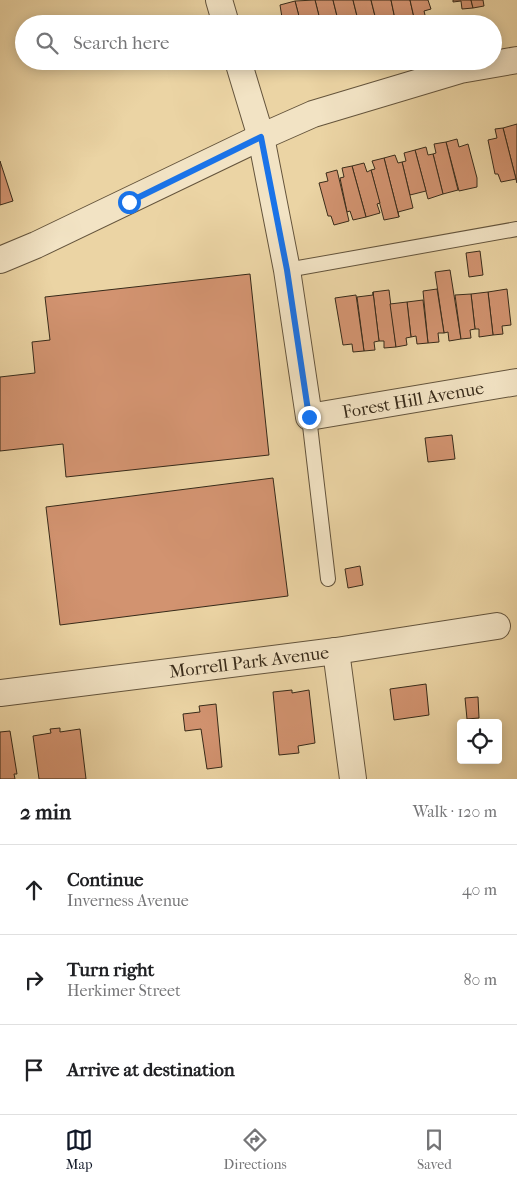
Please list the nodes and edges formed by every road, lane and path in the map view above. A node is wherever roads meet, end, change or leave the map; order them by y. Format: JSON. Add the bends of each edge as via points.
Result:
{"nodes":[{"id":1,"x":219,"y":0,"type":"edge"},
{"id":2,"x":223,"y":15,"type":"edge"},
{"id":3,"x":517,"y":60,"type":"edge"},
{"id":4,"x":502,"y":63,"type":"edge"},
{"id":5,"x":241,"y":70,"type":"edge"},
{"id":6,"x":460,"y":70,"type":"edge"},
{"id":7,"x":261,"y":137,"type":"junction"},
{"id":8,"x":517,"y":230,"type":"edge"},
{"id":9,"x":0,"y":260,"type":"edge"},
{"id":10,"x":287,"y":270,"type":"junction"},
{"id":11,"x":517,"y":382,"type":"edge"},
{"id":12,"x":309,"y":417,"type":"junction"},
{"id":13,"x":328,"y":579,"type":"dead end"},
{"id":14,"x":497,"y":626,"type":"dead end"},
{"id":15,"x":336,"y":651,"type":"junction"},
{"id":16,"x":0,"y":693,"type":"edge"},
{"id":17,"x":353,"y":779,"type":"edge"}],
"edges":[{"from":1,"to":2,"type":"street"},
{"from":3,"to":4,"type":"street"},
{"from":5,"to":7,"type":"street"},
{"from":6,"to":7,"type":"street","via":[[313,114]]},
{"from":7,"to":9,"type":"street","via":[[87,222]]},
{"from":7,"to":10,"type":"street"},
{"from":8,"to":10,"type":"lane"},
{"from":10,"to":12,"type":"street"},
{"from":11,"to":12,"type":"street","name":"Forest Hill Avenue"},
{"from":12,"to":13,"type":"lane"},
{"from":14,"to":15,"type":"street","name":"Morrell Park Avenue"},
{"from":15,"to":16,"type":"street","name":"Morrell Park Avenue"},
{"from":15,"to":17,"type":"street"}]}
